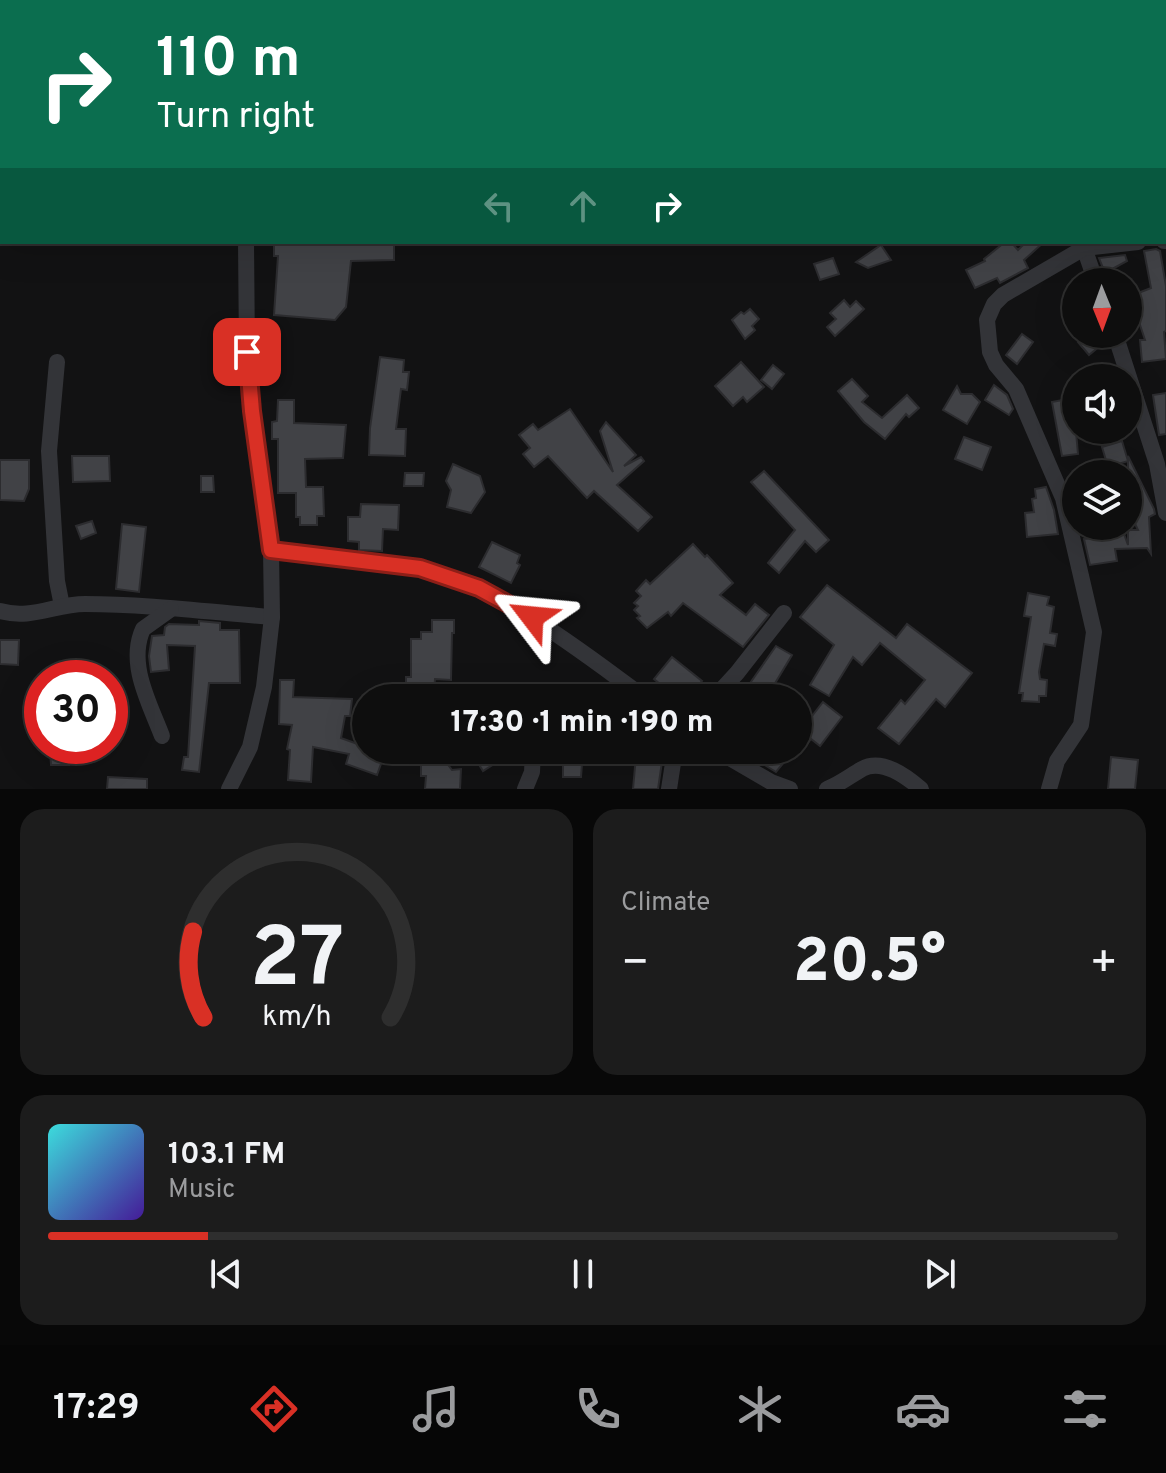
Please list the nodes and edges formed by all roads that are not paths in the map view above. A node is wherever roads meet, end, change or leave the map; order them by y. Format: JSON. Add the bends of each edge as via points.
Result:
{"nodes":[{"id":1,"x":246,"y":244,"type":"edge"},
{"id":2,"x":1083,"y":245,"type":"edge"},
{"id":3,"x":1091,"y":268,"type":"edge"},
{"id":4,"x":1120,"y":348,"type":"edge"},
{"id":5,"x":57,"y":362,"type":"dead end"},
{"id":6,"x":1166,"y":513,"type":"edge"},
{"id":7,"x":271,"y":550,"type":"junction"},
{"id":8,"x":62,"y":606,"type":"junction"},
{"id":9,"x":171,"y":609,"type":"junction"},
{"id":10,"x":0,"y":611,"type":"edge"},
{"id":11,"x":784,"y":613,"type":"dead end"},
{"id":12,"x":272,"y":617,"type":"junction"},
{"id":13,"x":625,"y":684,"type":"edge"},
{"id":14,"x":727,"y":684,"type":"edge"},
{"id":15,"x":162,"y":736,"type":"dead end"},
{"id":16,"x":532,"y":764,"type":"edge"},
{"id":17,"x":673,"y":764,"type":"edge"},
{"id":18,"x":740,"y":764,"type":"edge"},
{"id":19,"x":229,"y":789,"type":"edge"},
{"id":20,"x":525,"y":789,"type":"edge"},
{"id":21,"x":669,"y":789,"type":"edge"},
{"id":22,"x":790,"y":789,"type":"edge"},
{"id":23,"x":827,"y":789,"type":"edge"},
{"id":24,"x":921,"y":789,"type":"edge"},
{"id":25,"x":1049,"y":789,"type":"edge"}],
"edges":[{"from":1,"to":7,"type":"street","via":[[247,352]]},
{"from":2,"to":3,"type":"street"},
{"from":2,"to":25,"type":"street","via":[[997,299],[986,330],[990,352],[1016,389],[1063,498],[1094,632],[1081,725],[1057,761]]},
{"from":4,"to":6,"type":"street","via":[[1157,464]]},
{"from":5,"to":8,"type":"street","via":[[49,451]]},
{"from":7,"to":12,"type":"street"},
{"from":7,"to":13,"type":"street","via":[[441,573],[516,606]]},
{"from":8,"to":9,"type":"street"},
{"from":8,"to":10,"type":"street","via":[[34,614]]},
{"from":9,"to":12,"type":"street"},
{"from":9,"to":15,"type":"street","via":[[143,629],[138,650],[140,674]]},
{"from":11,"to":14,"type":"street"},
{"from":12,"to":19,"type":"street","via":[[250,747]]},
{"from":16,"to":20,"type":"street"},
{"from":17,"to":21,"type":"street"},
{"from":18,"to":22,"type":"street"},
{"from":23,"to":24,"type":"street","via":[[876,765]]}]}
